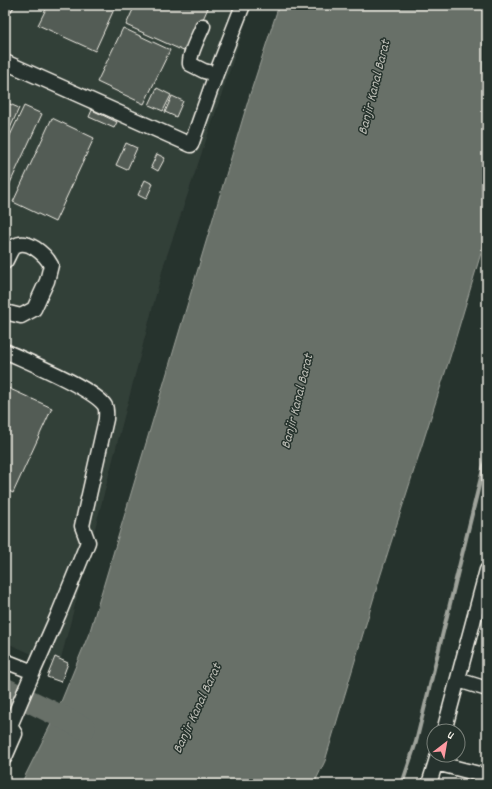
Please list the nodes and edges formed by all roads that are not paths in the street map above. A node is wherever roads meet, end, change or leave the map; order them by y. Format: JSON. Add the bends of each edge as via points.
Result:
{"nodes":[{"id":1,"x":243,"y":5,"type":"edge"},
{"id":2,"x":204,"y":26,"type":"dead end"},
{"id":3,"x":5,"y":62,"type":"edge"},
{"id":4,"x":216,"y":74,"type":"junction"},
{"id":5,"x":5,"y":262,"type":"edge"},
{"id":6,"x":5,"y":312,"type":"edge"},
{"id":7,"x":5,"y":351,"type":"edge"},
{"id":8,"x":487,"y":570,"type":"edge"},
{"id":9,"x":482,"y":614,"type":"edge"},
{"id":10,"x":5,"y":660,"type":"edge"},
{"id":11,"x":32,"y":676,"type":"junction"},
{"id":12,"x":458,"y":680,"type":"junction"},
{"id":13,"x":487,"y":689,"type":"edge"},
{"id":14,"x":9,"y":722,"type":"edge"},
{"id":15,"x":446,"y":723,"type":"edge"},
{"id":16,"x":5,"y":757,"type":"edge"},
{"id":17,"x":436,"y":763,"type":"edge"},
{"id":18,"x":449,"y":763,"type":"edge"},
{"id":19,"x":487,"y":776,"type":"edge"},
{"id":20,"x":429,"y":784,"type":"edge"}],
"edges":[{"from":1,"to":4,"type":"street"},
{"from":2,"to":4,"type":"street","via":[[191,54],[190,64]]},
{"from":3,"to":4,"type":"street","via":[[191,145]]},
{"from":5,"to":6,"type":"street","via":[[13,247],[27,244],[42,254],[51,265],[47,281],[34,309],[21,316]]},
{"from":7,"to":11,"type":"street","via":[[85,390],[100,399],[106,408],[82,526],[88,542]]},
{"from":8,"to":9,"type":"street"},
{"from":9,"to":12,"type":"street"},
{"from":10,"to":11,"type":"street"},
{"from":11,"to":14,"type":"street"},
{"from":12,"to":13,"type":"street"},
{"from":12,"to":15,"type":"street"},
{"from":14,"to":16,"type":"street","via":[[15,737]]},
{"from":17,"to":20,"type":"street"},
{"from":18,"to":19,"type":"street"}]}
